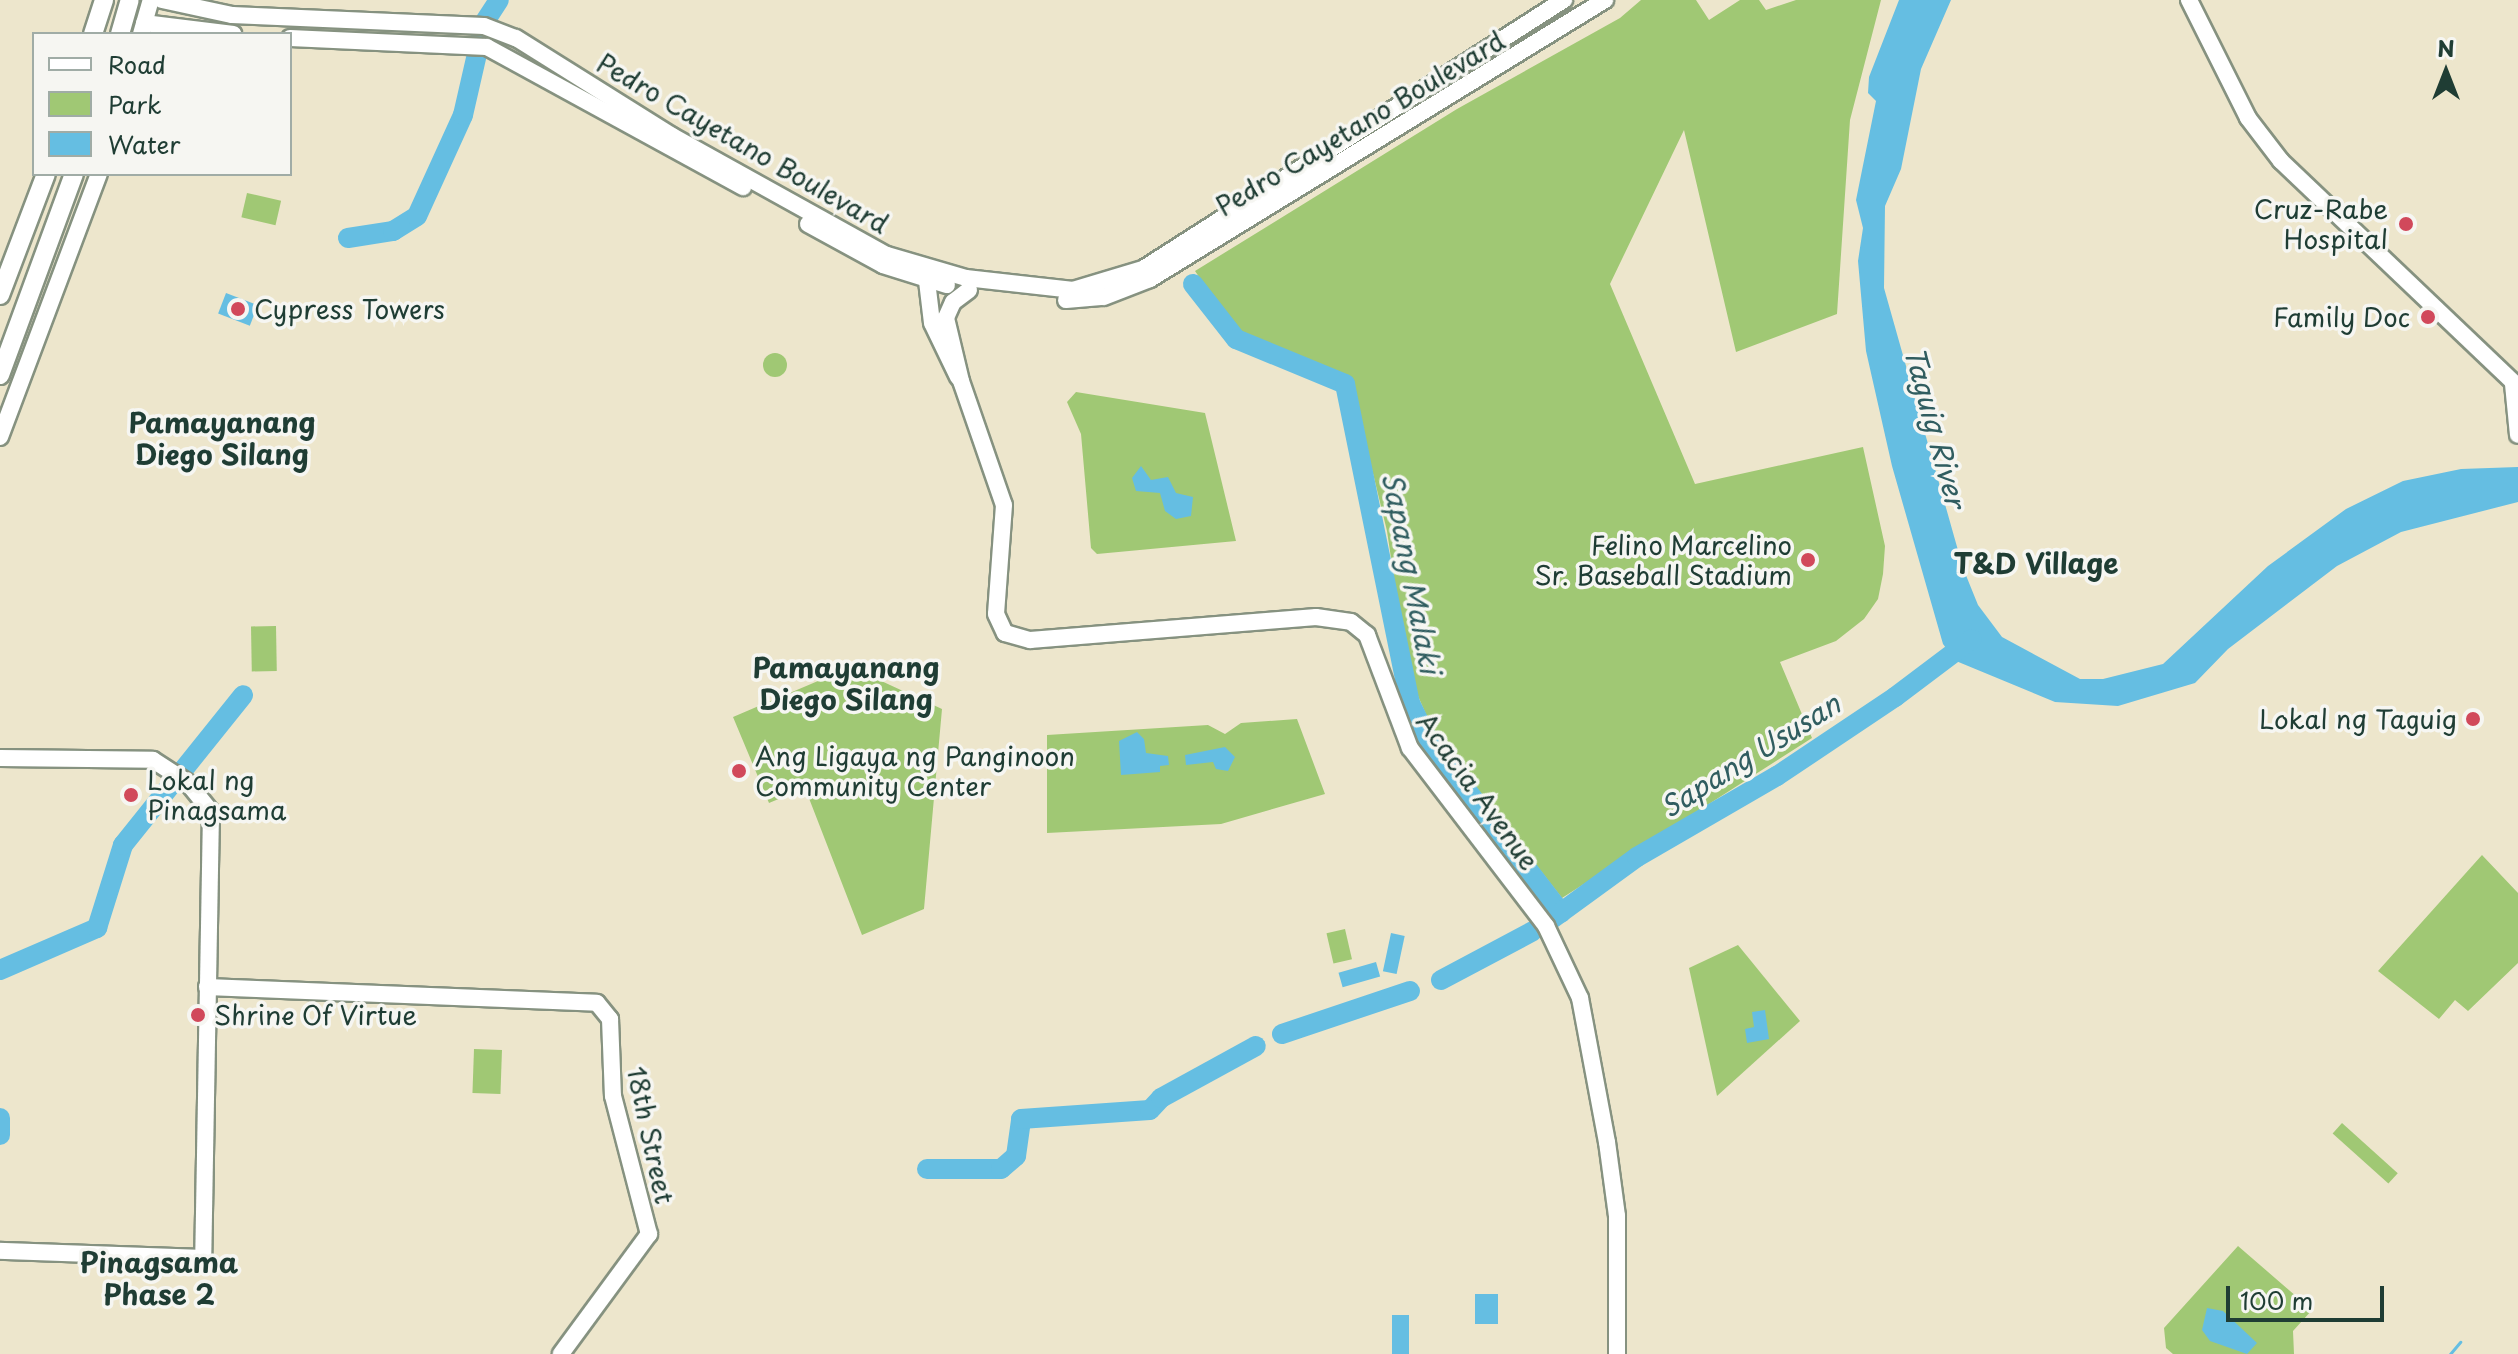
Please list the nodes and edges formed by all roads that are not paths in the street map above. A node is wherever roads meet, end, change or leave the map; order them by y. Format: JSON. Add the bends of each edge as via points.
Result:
{"nodes":[{"id":1,"x":104,"y":0,"type":"edge"},
{"id":2,"x":130,"y":0,"type":"edge"},
{"id":3,"x":151,"y":0,"type":"edge"},
{"id":4,"x":162,"y":0,"type":"edge"},
{"id":5,"x":1564,"y":0,"type":"edge"},
{"id":6,"x":1605,"y":0,"type":"edge"},
{"id":7,"x":2189,"y":0,"type":"edge"},
{"id":8,"x":142,"y":28,"type":"edge"},
{"id":9,"x":94,"y":32,"type":"edge"},
{"id":10,"x":121,"y":32,"type":"edge"},
{"id":11,"x":203,"y":32,"type":"edge"},
{"id":12,"x":1512,"y":32,"type":"junction"},
{"id":13,"x":292,"y":38,"type":"edge"},
{"id":14,"x":532,"y":47,"type":"junction"},
{"id":15,"x":1524,"y":51,"type":"junction"},
{"id":16,"x":523,"y":64,"type":"junction"},
{"id":17,"x":45,"y":176,"type":"edge"},
{"id":18,"x":73,"y":176,"type":"edge"},
{"id":19,"x":98,"y":176,"type":"edge"},
{"id":20,"x":927,"y":281,"type":"junction"},
{"id":21,"x":969,"y":290,"type":"junction"},
{"id":22,"x":0,"y":295,"type":"edge"},
{"id":23,"x":0,"y":375,"type":"edge"},
{"id":24,"x":961,"y":381,"type":"junction"},
{"id":25,"x":2516,"y":386,"type":"edge"},
{"id":26,"x":2518,"y":435,"type":"edge"},
{"id":27,"x":0,"y":437,"type":"edge"},
{"id":28,"x":0,"y":758,"type":"edge"},
{"id":29,"x":207,"y":987,"type":"junction"},
{"id":30,"x":0,"y":1251,"type":"edge"},
{"id":31,"x":561,"y":1354,"type":"edge"},
{"id":32,"x":1617,"y":1354,"type":"edge"}],
"edges":[{"from":1,"to":9,"type":"main road"},
{"from":2,"to":10,"type":"main road"},
{"from":3,"to":8,"type":"main road"},
{"from":4,"to":14,"type":"main road","name":"Pedro Cayetano Boulevard","via":[[232,15],[466,23]]},
{"from":5,"to":12,"type":"main road","name":"Pedro Cayetano Boulevard"},
{"from":6,"to":15,"type":"main road","name":"Pedro Cayetano Boulevard"},
{"from":7,"to":25,"type":"main road","via":[[2248,118],[2281,161]]},
{"from":8,"to":11,"type":"main road"},
{"from":12,"to":14,"type":"main road","name":"Pedro Cayetano Boulevard","via":[[1143,269],[1073,290],[955,276],[887,255],[672,136]]},
{"from":12,"to":15,"type":"main road"},
{"from":13,"to":16,"type":"main road","name":"Pedro Cayetano Boulevard","via":[[462,42]]},
{"from":14,"to":16,"type":"main road"},
{"from":15,"to":21,"type":"main road","name":"Pedro Cayetano Boulevard","via":[[1138,285],[1079,301]]},
{"from":16,"to":20,"type":"main road","name":"Pedro Cayetano Boulevard","via":[[859,253]]},
{"from":17,"to":22,"type":"main road"},
{"from":18,"to":23,"type":"main road"},
{"from":19,"to":27,"type":"main road"},
{"from":20,"to":21,"type":"main road","name":"Pedro Cayetano Boulevard"},
{"from":20,"to":24,"type":"main road","name":"Acacia Avenue","via":[[932,323]]},
{"from":21,"to":24,"type":"main road","name":"Acacia Avenue","via":[[946,313]]},
{"from":24,"to":32,"type":"main road","name":"Acacia Avenue","via":[[1004,505],[996,614],[1005,633],[1030,640],[1316,617],[1351,622],[1367,635],[1410,748],[1537,912],[1580,998],[1616,1201]]},
{"from":25,"to":26,"type":"main road"},
{"from":28,"to":29,"type":"main road","via":[[153,760],[186,781],[211,812]]},
{"from":29,"to":30,"type":"main road","via":[[203,1258]]},
{"from":29,"to":31,"type":"main road","name":"18th Street","via":[[597,1003],[610,1019],[613,1096],[649,1234]]}]}
